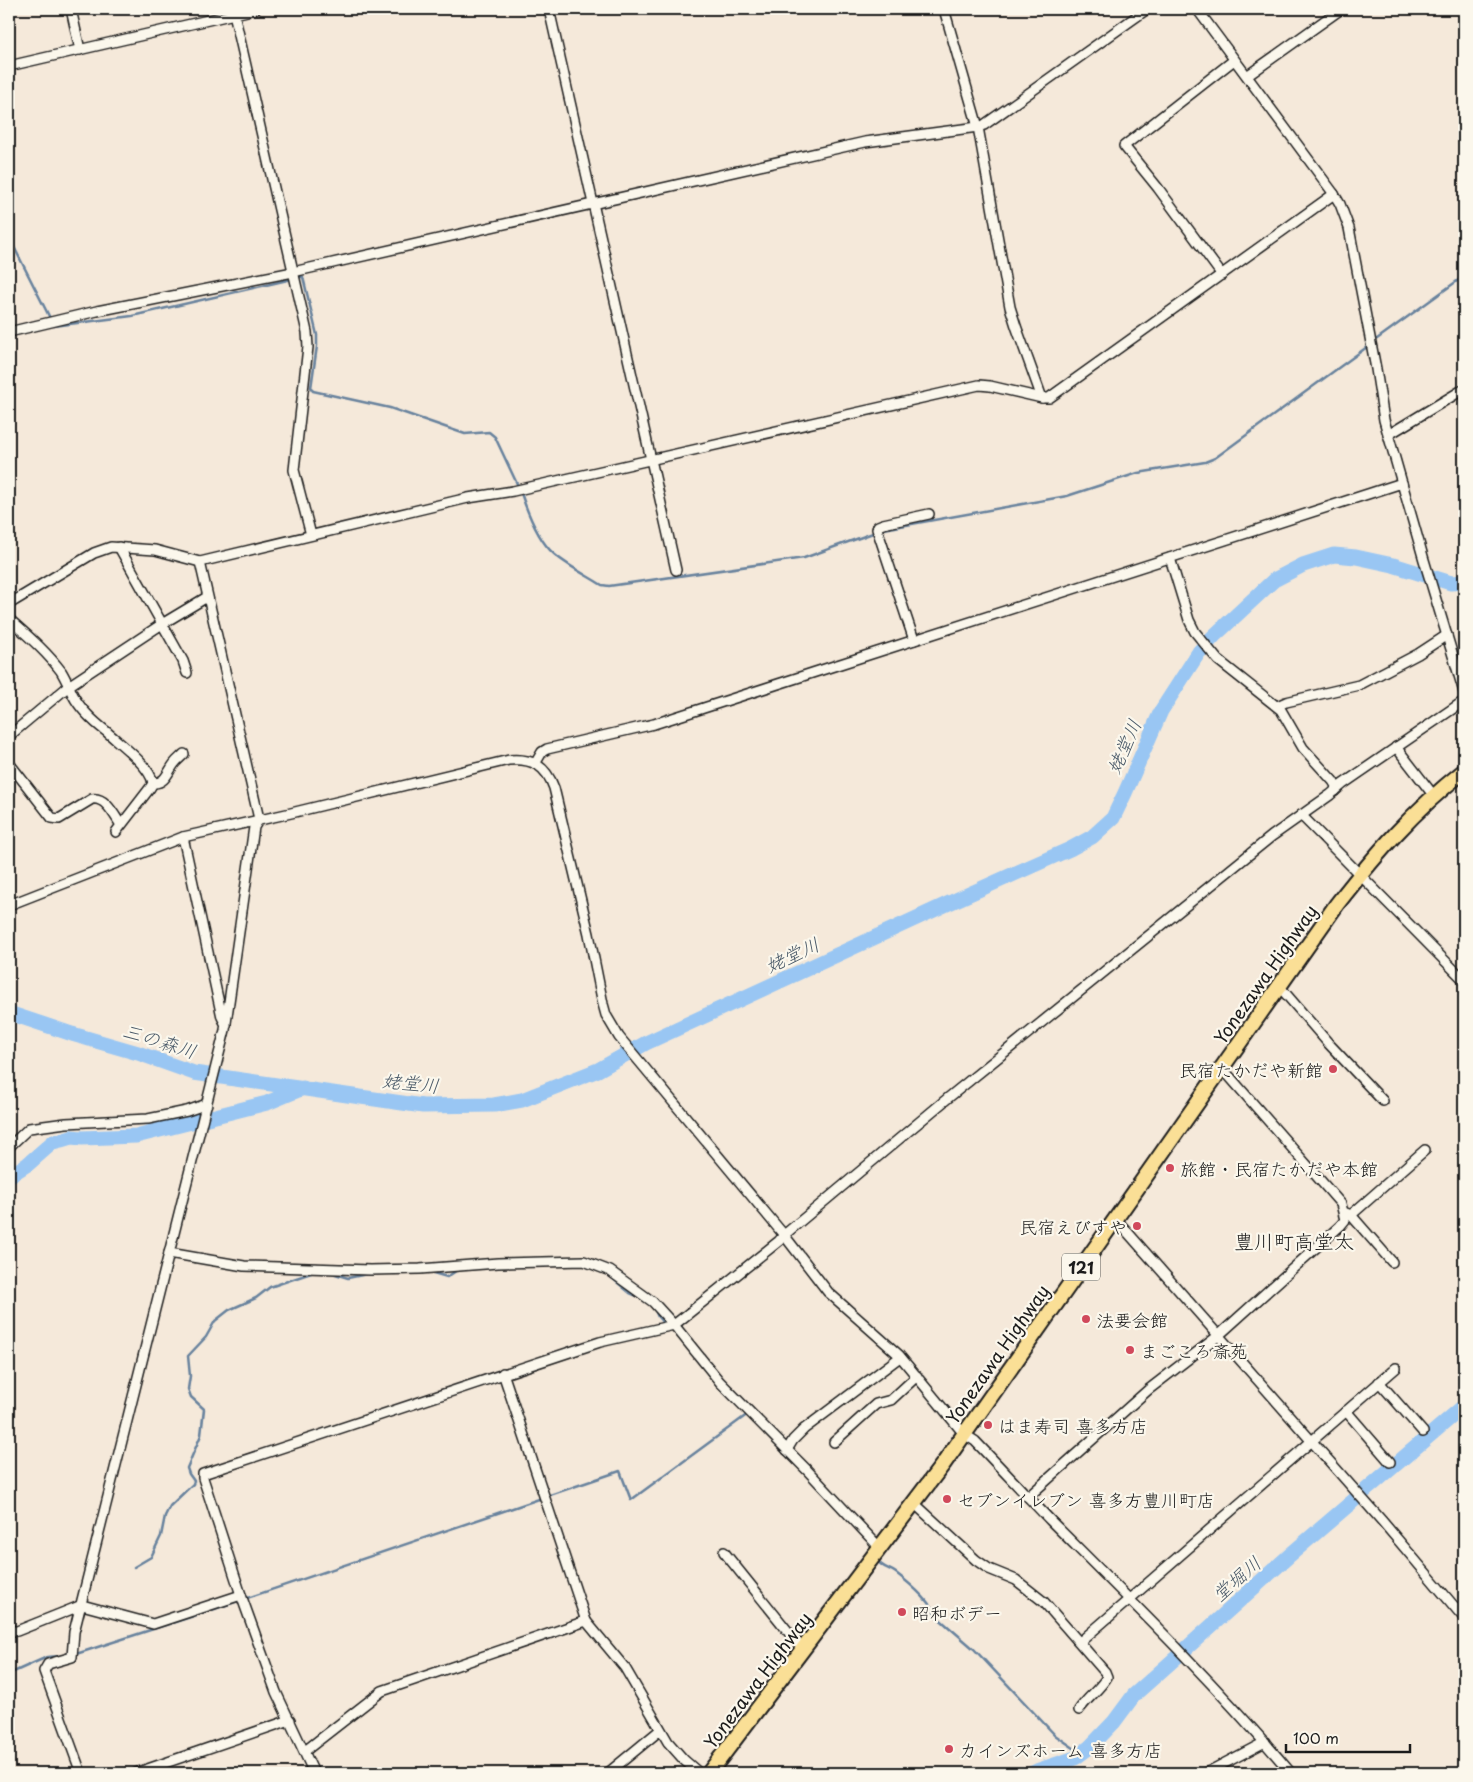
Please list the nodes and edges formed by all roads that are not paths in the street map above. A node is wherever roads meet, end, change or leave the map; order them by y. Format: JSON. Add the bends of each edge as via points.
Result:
{"nodes":[{"id":1,"x":71,"y":9,"type":"edge"},
{"id":2,"x":256,"y":9,"type":"edge"},
{"id":3,"x":549,"y":9,"type":"edge"},
{"id":4,"x":944,"y":9,"type":"edge"},
{"id":5,"x":1147,"y":9,"type":"edge"},
{"id":6,"x":1197,"y":9,"type":"edge"},
{"id":7,"x":1341,"y":9,"type":"edge"},
{"id":8,"x":234,"y":11,"type":"edge"},
{"id":9,"x":80,"y":50,"type":"junction"},
{"id":10,"x":1234,"y":60,"type":"junction"},
{"id":11,"x":9,"y":66,"type":"edge"},
{"id":12,"x":1247,"y":76,"type":"junction"},
{"id":13,"x":978,"y":128,"type":"junction"},
{"id":14,"x":1334,"y":194,"type":"junction"},
{"id":15,"x":593,"y":205,"type":"junction"},
{"id":16,"x":293,"y":272,"type":"junction"},
{"id":17,"x":1222,"y":275,"type":"junction"},
{"id":18,"x":9,"y":332,"type":"edge"},
{"id":19,"x":1464,"y":389,"type":"edge"},
{"id":20,"x":1042,"y":398,"type":"junction"},
{"id":21,"x":1388,"y":435,"type":"junction"},
{"id":22,"x":652,"y":459,"type":"junction"},
{"id":23,"x":1402,"y":482,"type":"junction"},
{"id":24,"x":929,"y":514,"type":"dead end"},
{"id":25,"x":312,"y":535,"type":"junction"},
{"id":26,"x":119,"y":547,"type":"junction"},
{"id":27,"x":1170,"y":558,"type":"junction"},
{"id":28,"x":200,"y":562,"type":"junction"},
{"id":29,"x":676,"y":570,"type":"dead end"},
{"id":30,"x":207,"y":597,"type":"junction"},
{"id":31,"x":9,"y":604,"type":"edge"},
{"id":32,"x":9,"y":619,"type":"edge"},
{"id":33,"x":162,"y":624,"type":"junction"},
{"id":34,"x":1447,"y":635,"type":"junction"},
{"id":35,"x":914,"y":640,"type":"junction"},
{"id":36,"x":187,"y":673,"type":"dead end"},
{"id":37,"x":70,"y":685,"type":"junction"},
{"id":38,"x":1464,"y":692,"type":"edge"},
{"id":39,"x":1464,"y":701,"type":"edge"},
{"id":40,"x":1277,"y":706,"type":"junction"},
{"id":41,"x":9,"y":736,"type":"edge"},
{"id":42,"x":1396,"y":747,"type":"junction"},
{"id":43,"x":184,"y":754,"type":"dead end"},
{"id":44,"x":9,"y":763,"type":"edge"},
{"id":45,"x":535,"y":764,"type":"junction"},
{"id":46,"x":1464,"y":771,"type":"edge"},
{"id":47,"x":153,"y":783,"type":"junction"},
{"id":48,"x":1336,"y":791,"type":"junction"},
{"id":49,"x":1434,"y":796,"type":"junction"},
{"id":50,"x":1301,"y":815,"type":"junction"},
{"id":51,"x":259,"y":819,"type":"junction"},
{"id":52,"x":182,"y":836,"type":"junction"},
{"id":53,"x":1359,"y":875,"type":"junction"},
{"id":54,"x":9,"y":905,"type":"edge"},
{"id":55,"x":1463,"y":978,"type":"edge"},
{"id":56,"x":1280,"y":986,"type":"junction"},
{"id":57,"x":226,"y":1025,"type":"junction"},
{"id":58,"x":1222,"y":1068,"type":"junction"},
{"id":59,"x":1383,"y":1101,"type":"dead end"},
{"id":60,"x":206,"y":1106,"type":"junction"},
{"id":61,"x":9,"y":1146,"type":"edge"},
{"id":62,"x":1425,"y":1150,"type":"dead end"},
{"id":63,"x":1347,"y":1214,"type":"junction"},
{"id":64,"x":1116,"y":1218,"type":"junction"},
{"id":65,"x":784,"y":1235,"type":"junction"},
{"id":66,"x":169,"y":1253,"type":"junction"},
{"id":67,"x":1392,"y":1262,"type":"dead end"},
{"id":68,"x":674,"y":1325,"type":"junction"},
{"id":69,"x":1218,"y":1336,"type":"junction"},
{"id":70,"x":900,"y":1357,"type":"junction"},
{"id":71,"x":1396,"y":1368,"type":"dead end"},
{"id":72,"x":504,"y":1373,"type":"junction"},
{"id":73,"x":917,"y":1376,"type":"junction"},
{"id":74,"x":1379,"y":1382,"type":"junction"},
{"id":75,"x":1346,"y":1411,"type":"junction"},
{"id":76,"x":1423,"y":1432,"type":"dead end"},
{"id":77,"x":964,"y":1434,"type":"junction"},
{"id":78,"x":1311,"y":1441,"type":"junction"},
{"id":79,"x":834,"y":1442,"type":"dead end"},
{"id":80,"x":787,"y":1450,"type":"junction"},
{"id":81,"x":1390,"y":1462,"type":"dead end"},
{"id":82,"x":1028,"y":1497,"type":"junction"},
{"id":83,"x":914,"y":1503,"type":"junction"},
{"id":84,"x":880,"y":1548,"type":"junction"},
{"id":85,"x":724,"y":1552,"type":"dead end"},
{"id":86,"x":241,"y":1595,"type":"junction"},
{"id":87,"x":1130,"y":1598,"type":"junction"},
{"id":88,"x":82,"y":1605,"type":"junction"},
{"id":89,"x":1464,"y":1618,"type":"edge"},
{"id":90,"x":586,"y":1621,"type":"junction"},
{"id":91,"x":9,"y":1627,"type":"edge"},
{"id":92,"x":1080,"y":1642,"type":"junction"},
{"id":93,"x":803,"y":1650,"type":"junction"},
{"id":94,"x":1079,"y":1710,"type":"dead end"},
{"id":95,"x":290,"y":1720,"type":"junction"},
{"id":96,"x":659,"y":1731,"type":"dead end"},
{"id":97,"x":1265,"y":1742,"type":"junction"},
{"id":98,"x":305,"y":1751,"type":"junction"},
{"id":99,"x":81,"y":1773,"type":"edge"},
{"id":100,"x":136,"y":1773,"type":"edge"},
{"id":101,"x":314,"y":1773,"type":"edge"},
{"id":102,"x":608,"y":1773,"type":"edge"},
{"id":103,"x":698,"y":1773,"type":"edge"},
{"id":104,"x":709,"y":1773,"type":"edge"},
{"id":105,"x":1206,"y":1773,"type":"edge"},
{"id":106,"x":1291,"y":1773,"type":"edge"}],
"edges":[{"from":1,"to":9,"type":"street"},
{"from":2,"to":8,"type":"street"},
{"from":3,"to":15,"type":"street"},
{"from":4,"to":13,"type":"street"},
{"from":5,"to":13,"type":"street"},
{"from":6,"to":10,"type":"street"},
{"from":7,"to":12,"type":"street"},
{"from":8,"to":9,"type":"street"},
{"from":8,"to":16,"type":"street"},
{"from":9,"to":11,"type":"street"},
{"from":10,"to":12,"type":"street"},
{"from":10,"to":17,"type":"street","via":[[1124,146]]},
{"from":12,"to":14,"type":"street"},
{"from":13,"to":15,"type":"street","via":[[865,142]]},
{"from":13,"to":20,"type":"street","via":[[1010,307]]},
{"from":14,"to":17,"type":"street"},
{"from":14,"to":21,"type":"street","via":[[1350,228]]},
{"from":15,"to":16,"type":"street"},
{"from":15,"to":22,"type":"street"},
{"from":16,"to":18,"type":"street"},
{"from":16,"to":25,"type":"street","via":[[308,347],[294,470]]},
{"from":17,"to":20,"type":"street","via":[[1059,392]]},
{"from":19,"to":21,"type":"street"},
{"from":20,"to":22,"type":"street","via":[[979,385]]},
{"from":21,"to":23,"type":"street"},
{"from":22,"to":25,"type":"street"},
{"from":22,"to":29,"type":"street"},
{"from":23,"to":27,"type":"street"},
{"from":23,"to":34,"type":"street"},
{"from":24,"to":35,"type":"street","via":[[883,524],[877,529]]},
{"from":25,"to":28,"type":"street"},
{"from":26,"to":28,"type":"street","via":[[155,550]]},
{"from":26,"to":31,"type":"street","via":[[94,553]]},
{"from":26,"to":33,"type":"street"},
{"from":27,"to":35,"type":"street"},
{"from":27,"to":40,"type":"street","via":[[1195,632],[1215,656]]},
{"from":28,"to":30,"type":"street"},
{"from":30,"to":33,"type":"street"},
{"from":30,"to":51,"type":"street"},
{"from":32,"to":37,"type":"street","via":[[43,651]]},
{"from":33,"to":36,"type":"street"},
{"from":33,"to":37,"type":"street"},
{"from":34,"to":38,"type":"street"},
{"from":34,"to":40,"type":"street","via":[[1358,685]]},
{"from":35,"to":45,"type":"street","via":[[654,724],[547,749]]},
{"from":37,"to":41,"type":"street"},
{"from":37,"to":47,"type":"street","via":[[82,709],[132,754]]},
{"from":39,"to":42,"type":"street"},
{"from":40,"to":48,"type":"street","via":[[1303,748],[1333,781]]},
{"from":42,"to":48,"type":"street"},
{"from":42,"to":49,"type":"street"},
{"from":43,"to":47,"type":"street","via":[[166,777],[157,784]]},
{"from":44,"to":47,"type":"street","via":[[52,818],[59,819],[96,798],[105,803],[119,829]]},
{"from":45,"to":51,"type":"street","via":[[519,759],[509,760]]},
{"from":45,"to":65,"type":"street","via":[[550,777],[554,788],[606,1015],[619,1037]]},
{"from":46,"to":49,"type":"highway","name":"Yonezawa Highway","number":"121"},
{"from":48,"to":50,"type":"street"},
{"from":49,"to":53,"type":"highway","name":"Yonezawa Highway","number":"121","via":[[1384,845]]},
{"from":50,"to":53,"type":"street"},
{"from":50,"to":65,"type":"street"},
{"from":51,"to":52,"type":"street"},
{"from":51,"to":57,"type":"street","via":[[254,826]]},
{"from":52,"to":54,"type":"street"},
{"from":52,"to":57,"type":"street"},
{"from":53,"to":55,"type":"street"},
{"from":53,"to":56,"type":"highway","name":"Yonezawa Highway","number":"121"},
{"from":56,"to":58,"type":"highway","name":"Yonezawa Highway","number":"121"},
{"from":56,"to":59,"type":"street"},
{"from":57,"to":60,"type":"street"},
{"from":58,"to":63,"type":"street"},
{"from":58,"to":64,"type":"highway","name":"Yonezawa Highway","number":"121"},
{"from":60,"to":61,"type":"street","via":[[148,1119],[36,1126],[24,1131]]},
{"from":60,"to":66,"type":"street"},
{"from":62,"to":63,"type":"street"},
{"from":63,"to":67,"type":"street"},
{"from":63,"to":69,"type":"street","via":[[1340,1226]]},
{"from":64,"to":69,"type":"street"},
{"from":64,"to":77,"type":"highway","name":"Yonezawa Highway","number":"121"},
{"from":65,"to":68,"type":"street"},
{"from":65,"to":70,"type":"street","via":[[828,1292]]},
{"from":66,"to":68,"type":"street","via":[[244,1266],[370,1270],[584,1262],[610,1271],[647,1296]]},
{"from":66,"to":88,"type":"street"},
{"from":68,"to":72,"type":"street","via":[[600,1342]]},
{"from":68,"to":80,"type":"street","via":[[720,1382]]},
{"from":69,"to":78,"type":"street"},
{"from":69,"to":82,"type":"street","via":[[1148,1390]]},
{"from":70,"to":73,"type":"street"},
{"from":70,"to":80,"type":"street","via":[[804,1429]]},
{"from":71,"to":74,"type":"street"},
{"from":72,"to":86,"type":"street","via":[[203,1474]]},
{"from":72,"to":90,"type":"street"},
{"from":73,"to":77,"type":"street"},
{"from":73,"to":79,"type":"street","via":[[891,1400],[876,1404]]},
{"from":74,"to":75,"type":"street"},
{"from":74,"to":76,"type":"street"},
{"from":75,"to":78,"type":"street"},
{"from":75,"to":81,"type":"street"},
{"from":77,"to":82,"type":"street"},
{"from":77,"to":83,"type":"highway","name":"Yonezawa Highway","number":"121"},
{"from":78,"to":87,"type":"street"},
{"from":78,"to":89,"type":"street"},
{"from":80,"to":84,"type":"street"},
{"from":82,"to":87,"type":"street"},
{"from":83,"to":84,"type":"highway","name":"Yonezawa Highway","number":"121"},
{"from":83,"to":92,"type":"street","via":[[976,1560],[1016,1580],[1044,1602]]},
{"from":84,"to":93,"type":"highway","name":"Yonezawa Highway","number":"121"},
{"from":85,"to":93,"type":"street"},
{"from":86,"to":88,"type":"street","via":[[152,1624]]},
{"from":86,"to":95,"type":"street","via":[[276,1692]]},
{"from":87,"to":92,"type":"street"},
{"from":87,"to":97,"type":"street"},
{"from":88,"to":91,"type":"street","via":[[17,1631]]},
{"from":88,"to":99,"type":"street","via":[[73,1639],[72,1658],[48,1664],[44,1671]]},
{"from":90,"to":98,"type":"street","via":[[382,1691]]},
{"from":90,"to":103,"type":"street","via":[[625,1668],[668,1742]]},
{"from":92,"to":94,"type":"street","via":[[1107,1678]]},
{"from":93,"to":104,"type":"highway","name":"Yonezawa Highway","number":"121"},
{"from":95,"to":98,"type":"street"},
{"from":95,"to":100,"type":"street"},
{"from":96,"to":102,"type":"street"},
{"from":97,"to":105,"type":"street"},
{"from":97,"to":106,"type":"street"},
{"from":98,"to":101,"type":"street"}]}
